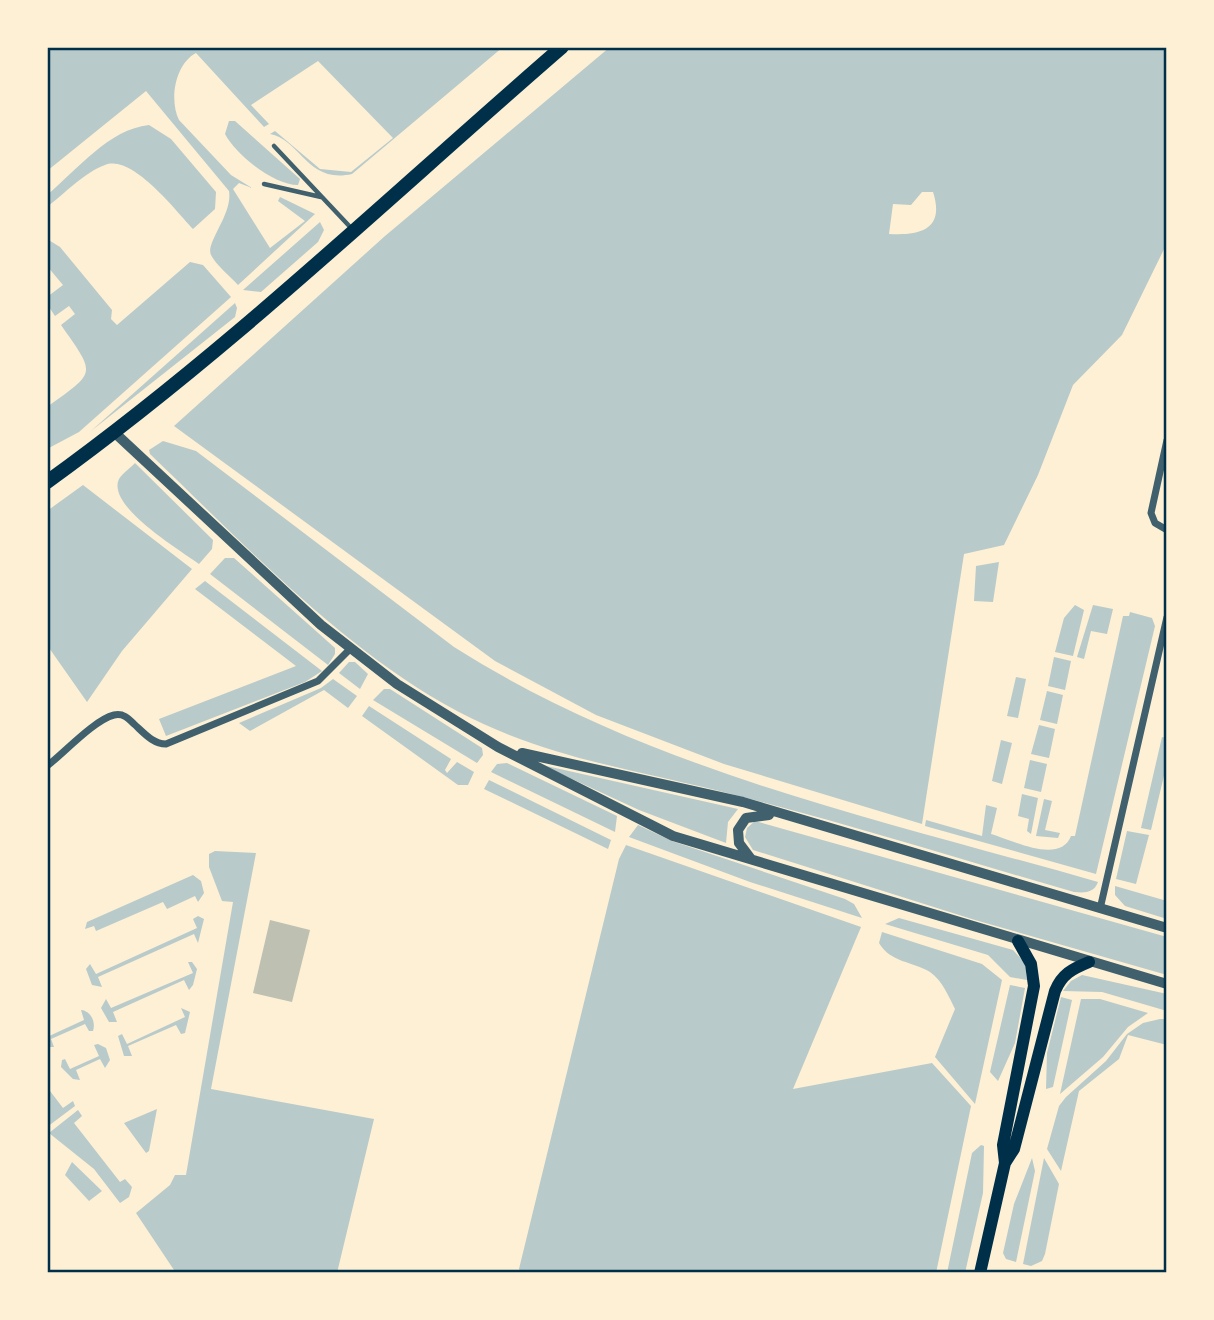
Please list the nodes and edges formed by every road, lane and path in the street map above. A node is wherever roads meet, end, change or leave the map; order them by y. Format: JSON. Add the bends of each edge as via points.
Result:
{"nodes":[{"id":1,"x":562,"y":47,"type":"edge"},
{"id":2,"x":274,"y":146,"type":"dead end"},
{"id":3,"x":264,"y":184,"type":"dead end"},
{"id":4,"x":322,"y":197,"type":"junction"},
{"id":5,"x":353,"y":231,"type":"junction"},
{"id":6,"x":115,"y":432,"type":"junction"},
{"id":7,"x":1167,"y":440,"type":"edge"},
{"id":8,"x":47,"y":482,"type":"edge"},
{"id":9,"x":1167,"y":530,"type":"edge"},
{"id":10,"x":1167,"y":617,"type":"edge"},
{"id":11,"x":350,"y":649,"type":"junction"},
{"id":12,"x":505,"y":749,"type":"junction"},
{"id":13,"x":47,"y":766,"type":"edge"},
{"id":14,"x":779,"y":816,"type":"junction"},
{"id":15,"x":751,"y":859,"type":"junction"},
{"id":16,"x":1100,"y":909,"type":"junction"},
{"id":17,"x":1167,"y":928,"type":"edge"},
{"id":18,"x":1018,"y":941,"type":"junction"},
{"id":19,"x":1089,"y":962,"type":"junction"},
{"id":20,"x":1167,"y":985,"type":"edge"},
{"id":21,"x":1005,"y":1163,"type":"junction"},
{"id":22,"x":981,"y":1273,"type":"edge"}],
"edges":[{"from":1,"to":5,"type":"main road"},
{"from":2,"to":4,"type":"lane"},
{"from":3,"to":4,"type":"lane"},
{"from":4,"to":5,"type":"lane"},
{"from":5,"to":6,"type":"main road"},
{"from":6,"to":8,"type":"main road"},
{"from":6,"to":11,"type":"street"},
{"from":7,"to":9,"type":"street","via":[[1150,513],[1155,523]]},
{"from":10,"to":16,"type":"street"},
{"from":11,"to":12,"type":"street","via":[[397,684]]},
{"from":11,"to":13,"type":"street","via":[[325,677],[310,685],[166,744],[158,744],[125,716],[115,715]]},
{"from":12,"to":14,"type":"street","via":[[743,802]]},
{"from":12,"to":15,"type":"street","via":[[673,835]]},
{"from":14,"to":15,"type":"street","via":[[755,815],[741,823],[739,843]]},
{"from":14,"to":16,"type":"street"},
{"from":15,"to":18,"type":"street"},
{"from":16,"to":17,"type":"street"},
{"from":18,"to":19,"type":"street"},
{"from":18,"to":21,"type":"main road","via":[[1031,964],[1034,986],[1003,1145]]},
{"from":19,"to":20,"type":"street"},
{"from":19,"to":21,"type":"main road","via":[[1060,979],[1014,1149]]},
{"from":21,"to":22,"type":"main road"}]}
